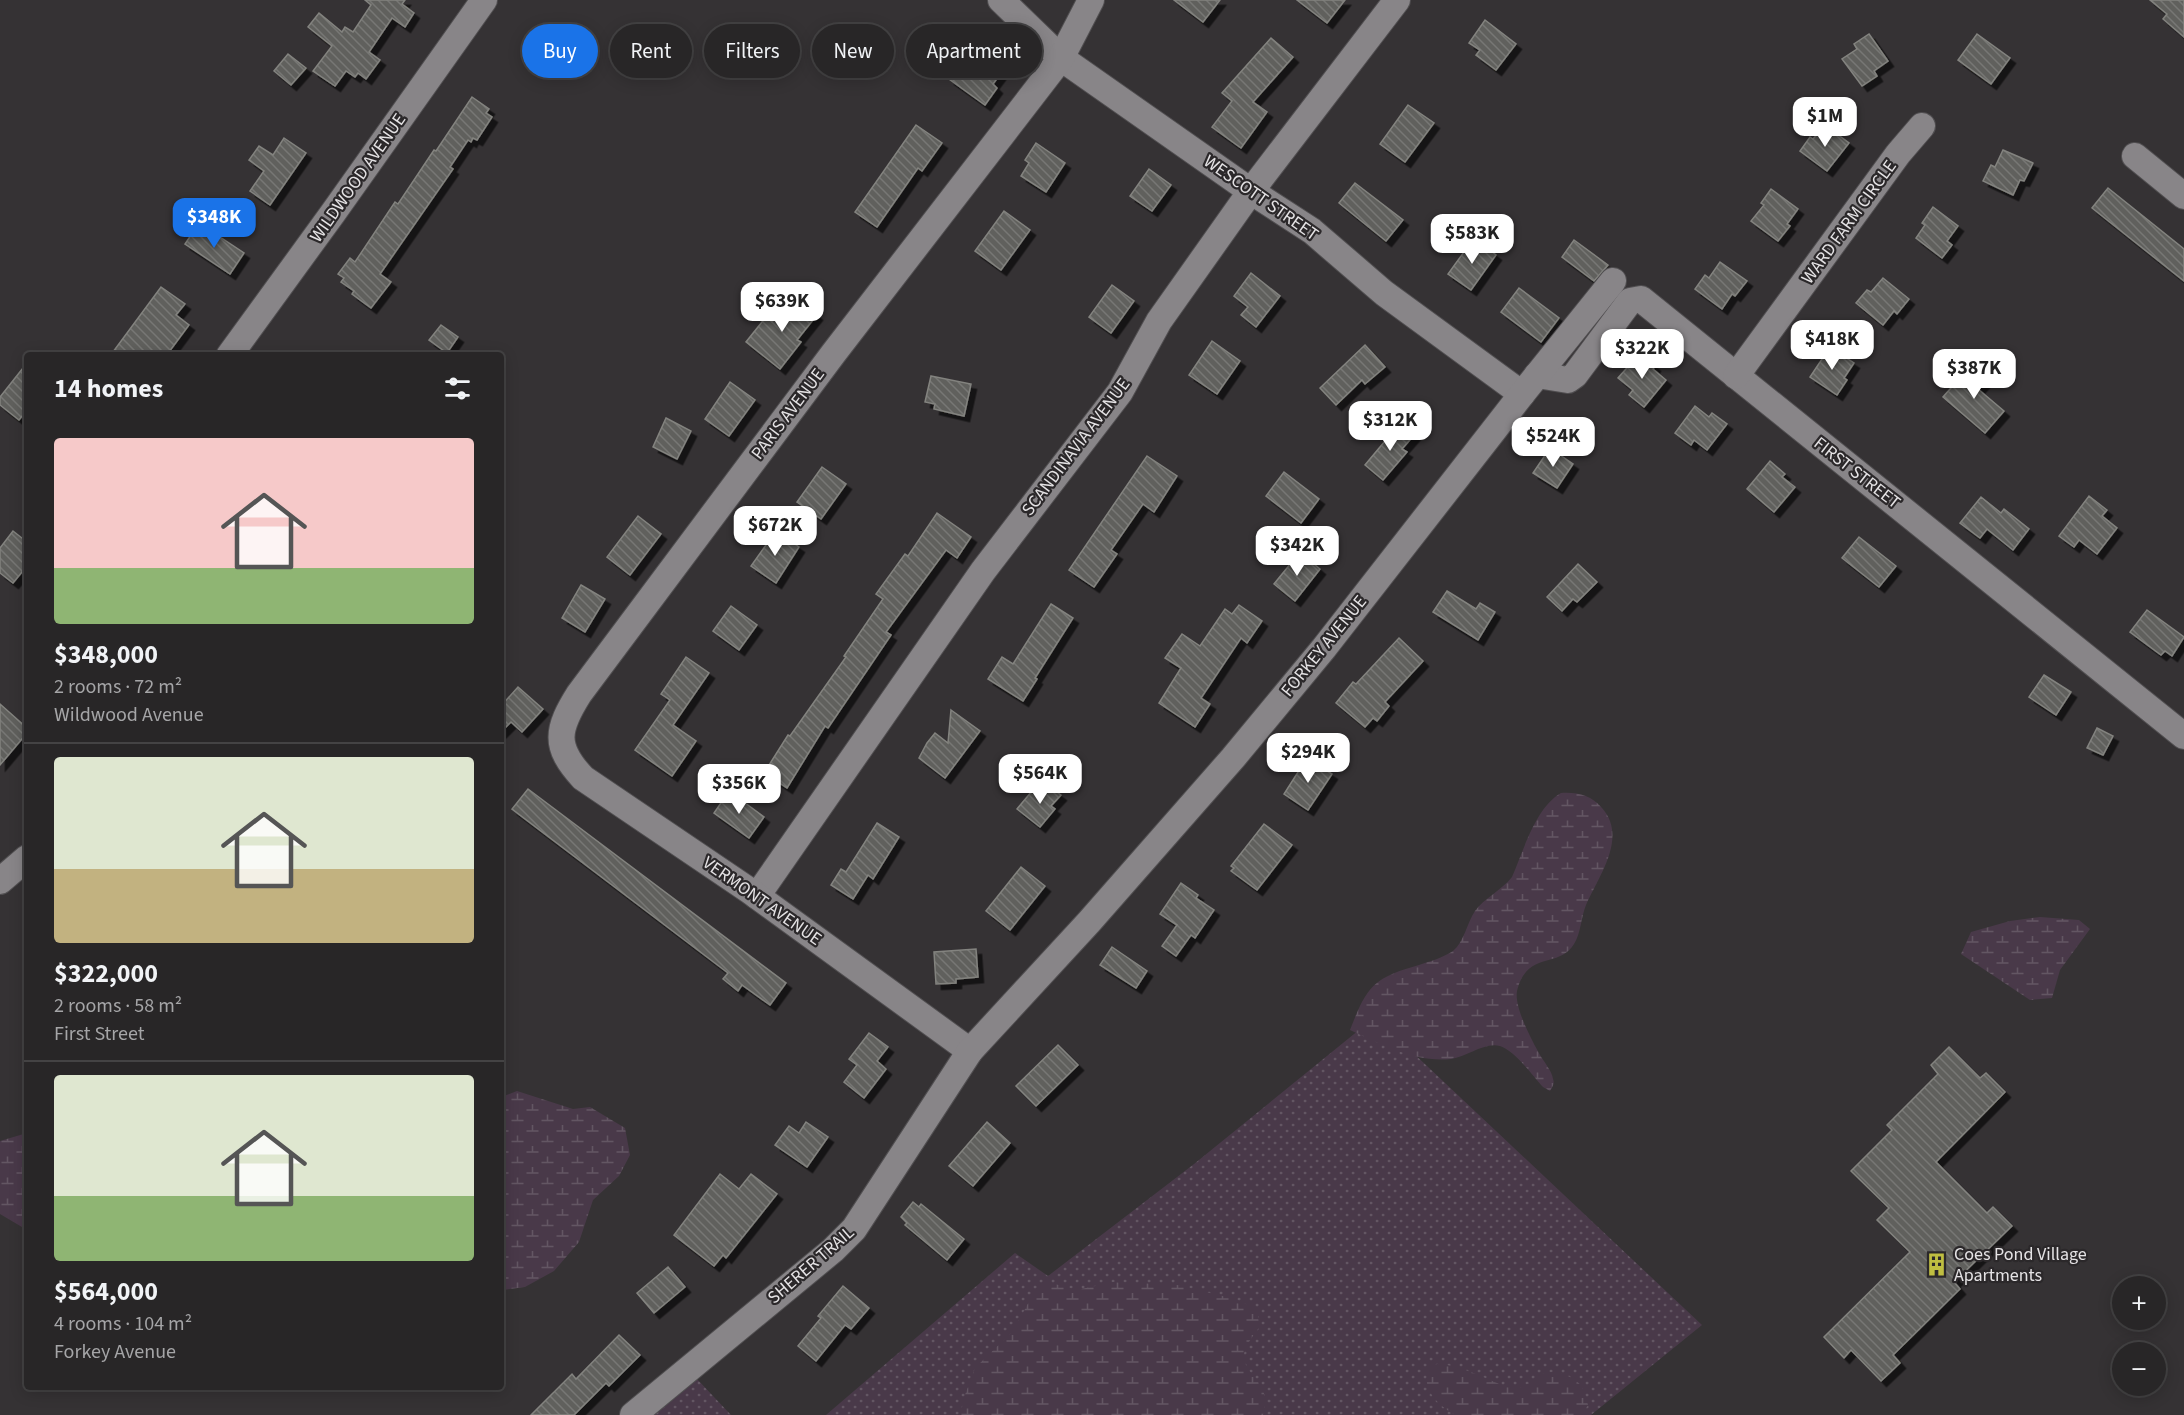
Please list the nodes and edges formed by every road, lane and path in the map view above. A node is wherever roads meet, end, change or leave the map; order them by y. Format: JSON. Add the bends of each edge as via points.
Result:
{"nodes":[{"id":1,"x":484,"y":0,"type":"edge"},
{"id":2,"x":1001,"y":0,"type":"edge"},
{"id":3,"x":1091,"y":0,"type":"edge"},
{"id":4,"x":1397,"y":0,"type":"edge"},
{"id":5,"x":1061,"y":58,"type":"junction"},
{"id":6,"x":1922,"y":126,"type":"dead end"},
{"id":7,"x":2134,"y":156,"type":"dead end"},
{"id":8,"x":1251,"y":191,"type":"junction"},
{"id":9,"x":2184,"y":195,"type":"edge"},
{"id":10,"x":1613,"y":281,"type":"dead end"},
{"id":11,"x":232,"y":352,"type":"edge"},
{"id":12,"x":1736,"y":376,"type":"junction"},
{"id":13,"x":1530,"y":384,"type":"junction"},
{"id":14,"x":2184,"y":736,"type":"edge"},
{"id":15,"x":563,"y":746,"type":"joint"},
{"id":16,"x":24,"y":861,"type":"edge"},
{"id":17,"x":0,"y":881,"type":"edge"},
{"id":18,"x":757,"y":896,"type":"junction"},
{"id":19,"x":970,"y":1051,"type":"junction"},
{"id":20,"x":633,"y":1415,"type":"edge"}],
"edges":[{"from":1,"to":11,"type":"street","name":"WILDWOOD AVENUE"},
{"from":2,"to":5,"type":"street","name":"WESCOTT STREET"},
{"from":3,"to":5,"type":"street","name":"PARIS AVENUE"},
{"from":4,"to":8,"type":"street","name":"SCANDINAVIA AVENUE"},
{"from":5,"to":8,"type":"street","name":"WESCOTT STREET"},
{"from":5,"to":15,"type":"street","name":"PARIS AVENUE","via":[[579,694],[561,728]]},
{"from":6,"to":12,"type":"street","name":"WARD FARM CIRCLE"},
{"from":7,"to":9,"type":"street"},
{"from":8,"to":13,"type":"street","name":"WESCOTT STREET","via":[[1311,231],[1384,293]]},
{"from":8,"to":18,"type":"street","name":"SCANDINAVIA AVENUE","via":[[1159,321],[1120,392],[983,571]]},
{"from":10,"to":13,"type":"street","name":"FORKEY AVENUE"},
{"from":12,"to":13,"type":"street","name":"FIRST STREET","via":[[1641,299],[1630,302],[1575,375],[1568,380]]},
{"from":12,"to":14,"type":"street","name":"FIRST STREET"},
{"from":13,"to":19,"type":"street","name":"FORKEY AVENUE","via":[[1233,758]]},
{"from":15,"to":18,"type":"street","name":"VERMONT AVENUE","via":[[583,778]]},
{"from":16,"to":17,"type":"street"},
{"from":18,"to":19,"type":"street","name":"VERMONT AVENUE"},
{"from":19,"to":20,"type":"street","name":"SHERER TRAIL","via":[[848,1236]]}]}
